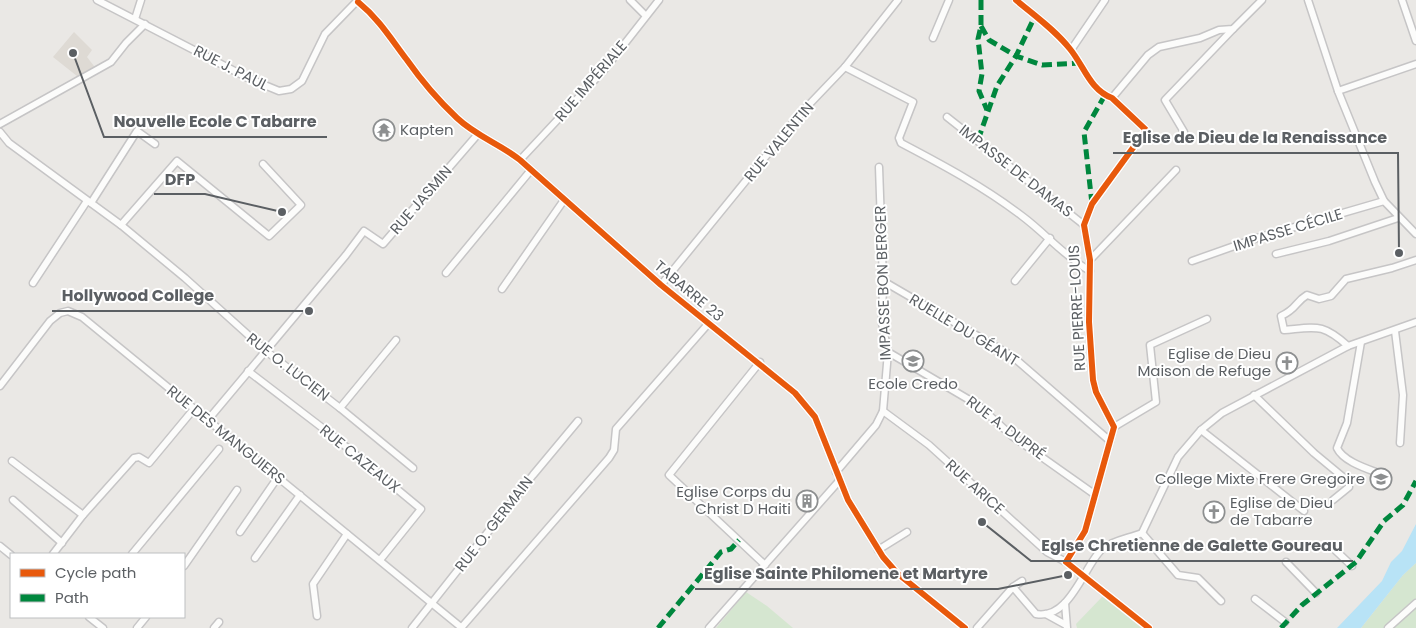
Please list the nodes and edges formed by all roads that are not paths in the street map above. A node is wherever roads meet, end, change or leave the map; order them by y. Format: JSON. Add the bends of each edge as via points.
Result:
{"nodes":[{"id":1,"x":97,"y":0,"type":"edge"},
{"id":2,"x":141,"y":0,"type":"edge"},
{"id":3,"x":630,"y":0,"type":"edge"},
{"id":4,"x":659,"y":0,"type":"edge"},
{"id":5,"x":898,"y":0,"type":"edge"},
{"id":6,"x":949,"y":0,"type":"edge"},
{"id":7,"x":1016,"y":0,"type":"edge"},
{"id":8,"x":1105,"y":0,"type":"edge"},
{"id":9,"x":1262,"y":0,"type":"edge"},
{"id":10,"x":1308,"y":0,"type":"edge"},
{"id":11,"x":1402,"y":0,"type":"edge"},
{"id":12,"x":358,"y":1,"type":"edge"},
{"id":13,"x":646,"y":16,"type":"junction"},
{"id":14,"x":135,"y":19,"type":"junction"},
{"id":15,"x":145,"y":24,"type":"junction"},
{"id":16,"x":1233,"y":29,"type":"junction"},
{"id":17,"x":933,"y":38,"type":"dead end"},
{"id":18,"x":1416,"y":41,"type":"edge"},
{"id":19,"x":1071,"y":50,"type":"junction"},
{"id":20,"x":1416,"y":64,"type":"edge"},
{"id":21,"x":845,"y":67,"type":"junction"},
{"id":22,"x":1338,"y":91,"type":"junction"},
{"id":23,"x":1112,"y":98,"type":"junction"},
{"id":24,"x":947,"y":117,"type":"dead end"},
{"id":25,"x":0,"y":124,"type":"edge"},
{"id":26,"x":0,"y":132,"type":"edge"},
{"id":27,"x":1184,"y":132,"type":"dead end"},
{"id":28,"x":478,"y":134,"type":"junction"},
{"id":29,"x":156,"y":144,"type":"dead end"},
{"id":30,"x":520,"y":160,"type":"junction"},
{"id":31,"x":263,"y":164,"type":"dead end"},
{"id":32,"x":879,"y":167,"type":"dead end"},
{"id":33,"x":531,"y":170,"type":"junction"},
{"id":34,"x":1176,"y":170,"type":"dead end"},
{"id":35,"x":564,"y":200,"type":"junction"},
{"id":36,"x":1384,"y":201,"type":"junction"},
{"id":37,"x":89,"y":202,"type":"junction"},
{"id":38,"x":1398,"y":218,"type":"junction"},
{"id":39,"x":121,"y":225,"type":"junction"},
{"id":40,"x":1084,"y":225,"type":"junction"},
{"id":41,"x":1416,"y":234,"type":"edge"},
{"id":42,"x":1050,"y":238,"type":"junction"},
{"id":43,"x":1276,"y":254,"type":"dead end"},
{"id":44,"x":1090,"y":260,"type":"junction"},
{"id":45,"x":1416,"y":260,"type":"edge"},
{"id":46,"x":1192,"y":262,"type":"dead end"},
{"id":47,"x":1090,"y":272,"type":"junction"},
{"id":48,"x":446,"y":273,"type":"dead end"},
{"id":49,"x":883,"y":281,"type":"junction"},
{"id":50,"x":1015,"y":281,"type":"dead end"},
{"id":51,"x":34,"y":283,"type":"dead end"},
{"id":52,"x":662,"y":285,"type":"junction"},
{"id":53,"x":502,"y":289,"type":"dead end"},
{"id":54,"x":1207,"y":318,"type":"dead end"},
{"id":55,"x":1416,"y":322,"type":"edge"},
{"id":56,"x":708,"y":324,"type":"junction"},
{"id":57,"x":1395,"y":331,"type":"junction"},
{"id":58,"x":396,"y":340,"type":"dead end"},
{"id":59,"x":1361,"y":342,"type":"junction"},
{"id":60,"x":1348,"y":346,"type":"junction"},
{"id":61,"x":266,"y":351,"type":"junction"},
{"id":62,"x":888,"y":352,"type":"junction"},
{"id":63,"x":760,"y":362,"type":"junction"},
{"id":64,"x":248,"y":371,"type":"junction"},
{"id":65,"x":0,"y":386,"type":"edge"},
{"id":66,"x":1254,"y":395,"type":"junction"},
{"id":67,"x":340,"y":408,"type":"junction"},
{"id":68,"x":193,"y":410,"type":"junction"},
{"id":69,"x":883,"y":411,"type":"junction"},
{"id":70,"x":207,"y":421,"type":"junction"},
{"id":71,"x":578,"y":421,"type":"dead end"},
{"id":72,"x":1114,"y":427,"type":"junction"},
{"id":73,"x":1201,"y":430,"type":"junction"},
{"id":74,"x":1110,"y":441,"type":"junction"},
{"id":75,"x":1400,"y":443,"type":"dead end"},
{"id":76,"x":219,"y":449,"type":"dead end"},
{"id":77,"x":12,"y":461,"type":"dead end"},
{"id":78,"x":413,"y":468,"type":"dead end"},
{"id":79,"x":836,"y":472,"type":"junction"},
{"id":80,"x":1386,"y":476,"type":"dead end"},
{"id":81,"x":278,"y":477,"type":"junction"},
{"id":82,"x":839,"y":481,"type":"junction"},
{"id":83,"x":237,"y":490,"type":"dead end"},
{"id":84,"x":1094,"y":494,"type":"junction"},
{"id":85,"x":300,"y":495,"type":"junction"},
{"id":86,"x":13,"y":500,"type":"dead end"},
{"id":87,"x":1333,"y":500,"type":"dead end"},
{"id":88,"x":1304,"y":511,"type":"dead end"},
{"id":89,"x":82,"y":515,"type":"junction"},
{"id":90,"x":240,"y":532,"type":"dead end"},
{"id":91,"x":907,"y":532,"type":"dead end"},
{"id":92,"x":1142,"y":533,"type":"junction"},
{"id":93,"x":347,"y":534,"type":"junction"},
{"id":94,"x":62,"y":543,"type":"junction"},
{"id":95,"x":0,"y":546,"type":"edge"},
{"id":96,"x":1332,"y":547,"type":"dead end"},
{"id":97,"x":878,"y":550,"type":"junction"},
{"id":98,"x":54,"y":553,"type":"edge"},
{"id":99,"x":133,"y":553,"type":"edge"},
{"id":100,"x":10,"y":554,"type":"edge"},
{"id":101,"x":255,"y":558,"type":"dead end"},
{"id":102,"x":380,"y":560,"type":"junction"},
{"id":103,"x":1066,"y":562,"type":"junction"},
{"id":104,"x":1286,"y":562,"type":"dead end"},
{"id":105,"x":765,"y":564,"type":"junction"},
{"id":106,"x":185,"y":565,"type":"edge"},
{"id":107,"x":1352,"y":566,"type":"dead end"},
{"id":108,"x":1086,"y":575,"type":"junction"},
{"id":109,"x":1022,"y":581,"type":"dead end"},
{"id":110,"x":1013,"y":588,"type":"junction"},
{"id":111,"x":1316,"y":593,"type":"dead end"},
{"id":112,"x":1255,"y":599,"type":"dead end"},
{"id":113,"x":1221,"y":601,"type":"dead end"},
{"id":114,"x":1065,"y":603,"type":"junction"},
{"id":115,"x":1416,"y":603,"type":"edge"},
{"id":116,"x":432,"y":604,"type":"junction"},
{"id":117,"x":1046,"y":614,"type":"junction"},
{"id":118,"x":317,"y":616,"type":"dead end"},
{"id":119,"x":91,"y":618,"type":"edge"},
{"id":120,"x":145,"y":618,"type":"edge"},
{"id":121,"x":1285,"y":622,"type":"dead end"},
{"id":122,"x":1066,"y":626,"type":"edge"},
{"id":123,"x":960,"y":627,"type":"edge"},
{"id":124,"x":103,"y":628,"type":"edge"},
{"id":125,"x":137,"y":628,"type":"edge"},
{"id":126,"x":412,"y":628,"type":"edge"},
{"id":127,"x":461,"y":628,"type":"edge"},
{"id":128,"x":709,"y":628,"type":"edge"},
{"id":129,"x":977,"y":628,"type":"edge"},
{"id":130,"x":1149,"y":628,"type":"edge"},
{"id":131,"x":1388,"y":628,"type":"edge"}],
"edges":[{"from":1,"to":14,"type":"street","name":"RUE J. PAUL"},
{"from":2,"to":14,"type":"street"},
{"from":3,"to":13,"type":"street"},
{"from":4,"to":13,"type":"street","name":"RUE IMPÉRIALE"},
{"from":5,"to":21,"type":"street","name":"RUE VALENTIN"},
{"from":6,"to":17,"type":"street"},
{"from":7,"to":19,"type":"street","name":"RUE PIERRE-LOUIS"},
{"from":8,"to":19,"type":"street"},
{"from":9,"to":16,"type":"street"},
{"from":10,"to":22,"type":"street"},
{"from":11,"to":18,"type":"street"},
{"from":12,"to":15,"type":"street","name":"RUE J. PAUL","via":[[325,34],[302,81],[284,91],[250,80]]},
{"from":12,"to":28,"type":"street","name":"TABARRE 23","via":[[382,25],[408,62],[451,112]]},
{"from":13,"to":30,"type":"street","name":"RUE IMPÉRIALE","via":[[604,70]]},
{"from":14,"to":15,"type":"street","name":"RUE J. PAUL"},
{"from":15,"to":25,"type":"street","via":[[111,62]]},
{"from":16,"to":23,"type":"street","via":[[1159,47],[1148,55]]},
{"from":16,"to":27,"type":"street","via":[[1165,100]]},
{"from":19,"to":23,"type":"street","name":"RUE PIERRE-LOUIS","via":[[1083,72]]},
{"from":20,"to":22,"type":"street"},
{"from":21,"to":42,"type":"street","via":[[913,102],[898,138],[901,143],[958,172]]},
{"from":21,"to":52,"type":"street","name":"RUE VALENTIN","via":[[801,113]]},
{"from":22,"to":36,"type":"street"},
{"from":23,"to":40,"type":"street","name":"RUE PIERRE-LOUIS","via":[[1146,130],[1092,204]]},
{"from":24,"to":40,"type":"street","name":"IMPASSE DE DAMAS"},
{"from":26,"to":37,"type":"street","name":"RUE O. LUCIEN","via":[[9,143]]},
{"from":28,"to":30,"type":"street","name":"TABARRE 23"},
{"from":28,"to":61,"type":"street","name":"RUE JASMIN","via":[[383,244],[364,231]]},
{"from":29,"to":37,"type":"street","via":[[137,132]]},
{"from":30,"to":33,"type":"street","name":"TABARRE 23"},
{"from":31,"to":39,"type":"street","via":[[301,205],[269,236],[177,161]]},
{"from":32,"to":49,"type":"street","name":"IMPASSE BON BERGER"},
{"from":33,"to":35,"type":"street","name":"TABARRE 23"},
{"from":33,"to":48,"type":"street"},
{"from":34,"to":44,"type":"street"},
{"from":35,"to":52,"type":"street","name":"TABARRE 23"},
{"from":35,"to":53,"type":"street"},
{"from":36,"to":38,"type":"street"},
{"from":36,"to":46,"type":"street","name":"IMPASSE CÉCILE","via":[[1257,238]]},
{"from":37,"to":39,"type":"street","name":"RUE O. LUCIEN"},
{"from":37,"to":51,"type":"street"},
{"from":38,"to":41,"type":"street"},
{"from":38,"to":43,"type":"street","via":[[1329,241]]},
{"from":39,"to":61,"type":"street","name":"RUE O. LUCIEN","via":[[186,278]]},
{"from":40,"to":44,"type":"street","name":"RUE PIERRE-LOUIS"},
{"from":42,"to":47,"type":"street"},
{"from":42,"to":50,"type":"street"},
{"from":44,"to":47,"type":"street","name":"RUE PIERRE-LOUIS"},
{"from":45,"to":60,"type":"street","via":[[1346,279],[1332,296],[1319,299],[1307,295],[1299,300],[1296,308],[1281,316],[1284,330],[1322,327]]},
{"from":47,"to":72,"type":"street","name":"RUE PIERRE-LOUIS","via":[[1093,380]]},
{"from":49,"to":62,"type":"street","name":"IMPASSE BON BERGER","via":[[882,323]]},
{"from":49,"to":74,"type":"street","name":"RUELLE DU GÉANT","via":[[1012,356]]},
{"from":52,"to":56,"type":"street","name":"TABARRE 23"},
{"from":54,"to":72,"type":"street","via":[[1150,345],[1156,402]]},
{"from":55,"to":57,"type":"street"},
{"from":56,"to":63,"type":"street","name":"TABARRE 23"},
{"from":56,"to":127,"type":"street","via":[[616,429],[614,450],[609,458]]},
{"from":57,"to":59,"type":"street"},
{"from":57,"to":75,"type":"street","via":[[1403,395]]},
{"from":58,"to":67,"type":"street"},
{"from":59,"to":60,"type":"street"},
{"from":59,"to":80,"type":"street","via":[[1347,422],[1337,448],[1352,461]]},
{"from":60,"to":66,"type":"street"},
{"from":61,"to":64,"type":"street","name":"RUE JASMIN"},
{"from":61,"to":67,"type":"street","name":"RUE O. LUCIEN"},
{"from":62,"to":69,"type":"street","name":"IMPASSE BON BERGER"},
{"from":62,"to":84,"type":"street","name":"RUE A. DUPRÉ","via":[[978,405],[1012,436]]},
{"from":63,"to":79,"type":"street","name":"TABARRE 23","via":[[795,393],[815,417]]},
{"from":63,"to":105,"type":"street","via":[[669,475]]},
{"from":64,"to":70,"type":"street","name":"RUE JASMIN"},
{"from":64,"to":102,"type":"street","name":"RUE CAZEAUX","via":[[420,509]]},
{"from":65,"to":68,"type":"street","name":"RUE DES MANGUIERS","via":[[50,321],[68,311],[82,317]]},
{"from":66,"to":73,"type":"street","via":[[1222,413]]},
{"from":66,"to":87,"type":"street","via":[[1349,482],[1349,487]]},
{"from":67,"to":78,"type":"street","name":"RUE O. LUCIEN"},
{"from":68,"to":70,"type":"street","name":"RUE DES MANGUIERS"},
{"from":68,"to":89,"type":"street","via":[[149,463],[139,457],[134,458]]},
{"from":69,"to":79,"type":"street","name":"IMPASSE BON BERGER","via":[[876,425]]},
{"from":69,"to":103,"type":"street","name":"RUE ARICE","via":[[929,445],[1047,552]]},
{"from":70,"to":81,"type":"street","name":"RUE DES MANGUIERS"},
{"from":71,"to":116,"type":"street","name":"RUE O. GERMAIN"},
{"from":72,"to":74,"type":"street"},
{"from":73,"to":88,"type":"street"},
{"from":73,"to":92,"type":"street","via":[[1175,463]]},
{"from":74,"to":84,"type":"street"},
{"from":76,"to":99,"type":"street"},
{"from":77,"to":89,"type":"street"},
{"from":79,"to":82,"type":"street","name":"TABARRE 23"},
{"from":81,"to":85,"type":"street","name":"RUE DES MANGUIERS"},
{"from":81,"to":90,"type":"street"},
{"from":82,"to":97,"type":"street","name":"TABARRE 23"},
{"from":82,"to":105,"type":"street"},
{"from":83,"to":106,"type":"street"},
{"from":84,"to":103,"type":"street","via":[[1085,531]]},
{"from":85,"to":93,"type":"street","name":"RUE DES MANGUIERS"},
{"from":85,"to":101,"type":"street"},
{"from":86,"to":94,"type":"street"},
{"from":89,"to":94,"type":"street"},
{"from":91,"to":97,"type":"street"},
{"from":92,"to":108,"type":"street","via":[[1102,549]]},
{"from":92,"to":113,"type":"street","via":[[1178,575],[1198,578]]},
{"from":93,"to":102,"type":"street","name":"RUE DES MANGUIERS"},
{"from":93,"to":118,"type":"street","via":[[313,584]]},
{"from":94,"to":98,"type":"street"},
{"from":95,"to":100,"type":"street"},
{"from":96,"to":107,"type":"street"},
{"from":97,"to":123,"type":"street","name":"TABARRE 23","via":[[897,573]]},
{"from":102,"to":116,"type":"street","name":"RUE DES MANGUIERS"},
{"from":103,"to":108,"type":"street"},
{"from":104,"to":111,"type":"street"},
{"from":105,"to":128,"type":"street"},
{"from":108,"to":114,"type":"street"},
{"from":108,"to":130,"type":"street","via":[[1113,601]]},
{"from":109,"to":110,"type":"street"},
{"from":110,"to":117,"type":"street","via":[[1036,614]]},
{"from":110,"to":129,"type":"street"},
{"from":112,"to":121,"type":"street"},
{"from":114,"to":117,"type":"street"},
{"from":114,"to":122,"type":"street"},
{"from":115,"to":131,"type":"street"},
{"from":116,"to":126,"type":"street","name":"RUE O. GERMAIN"},
{"from":116,"to":127,"type":"street","name":"RUE DES MANGUIERS"},
{"from":117,"to":122,"type":"street"},
{"from":119,"to":124,"type":"street"},
{"from":120,"to":125,"type":"street"}]}
